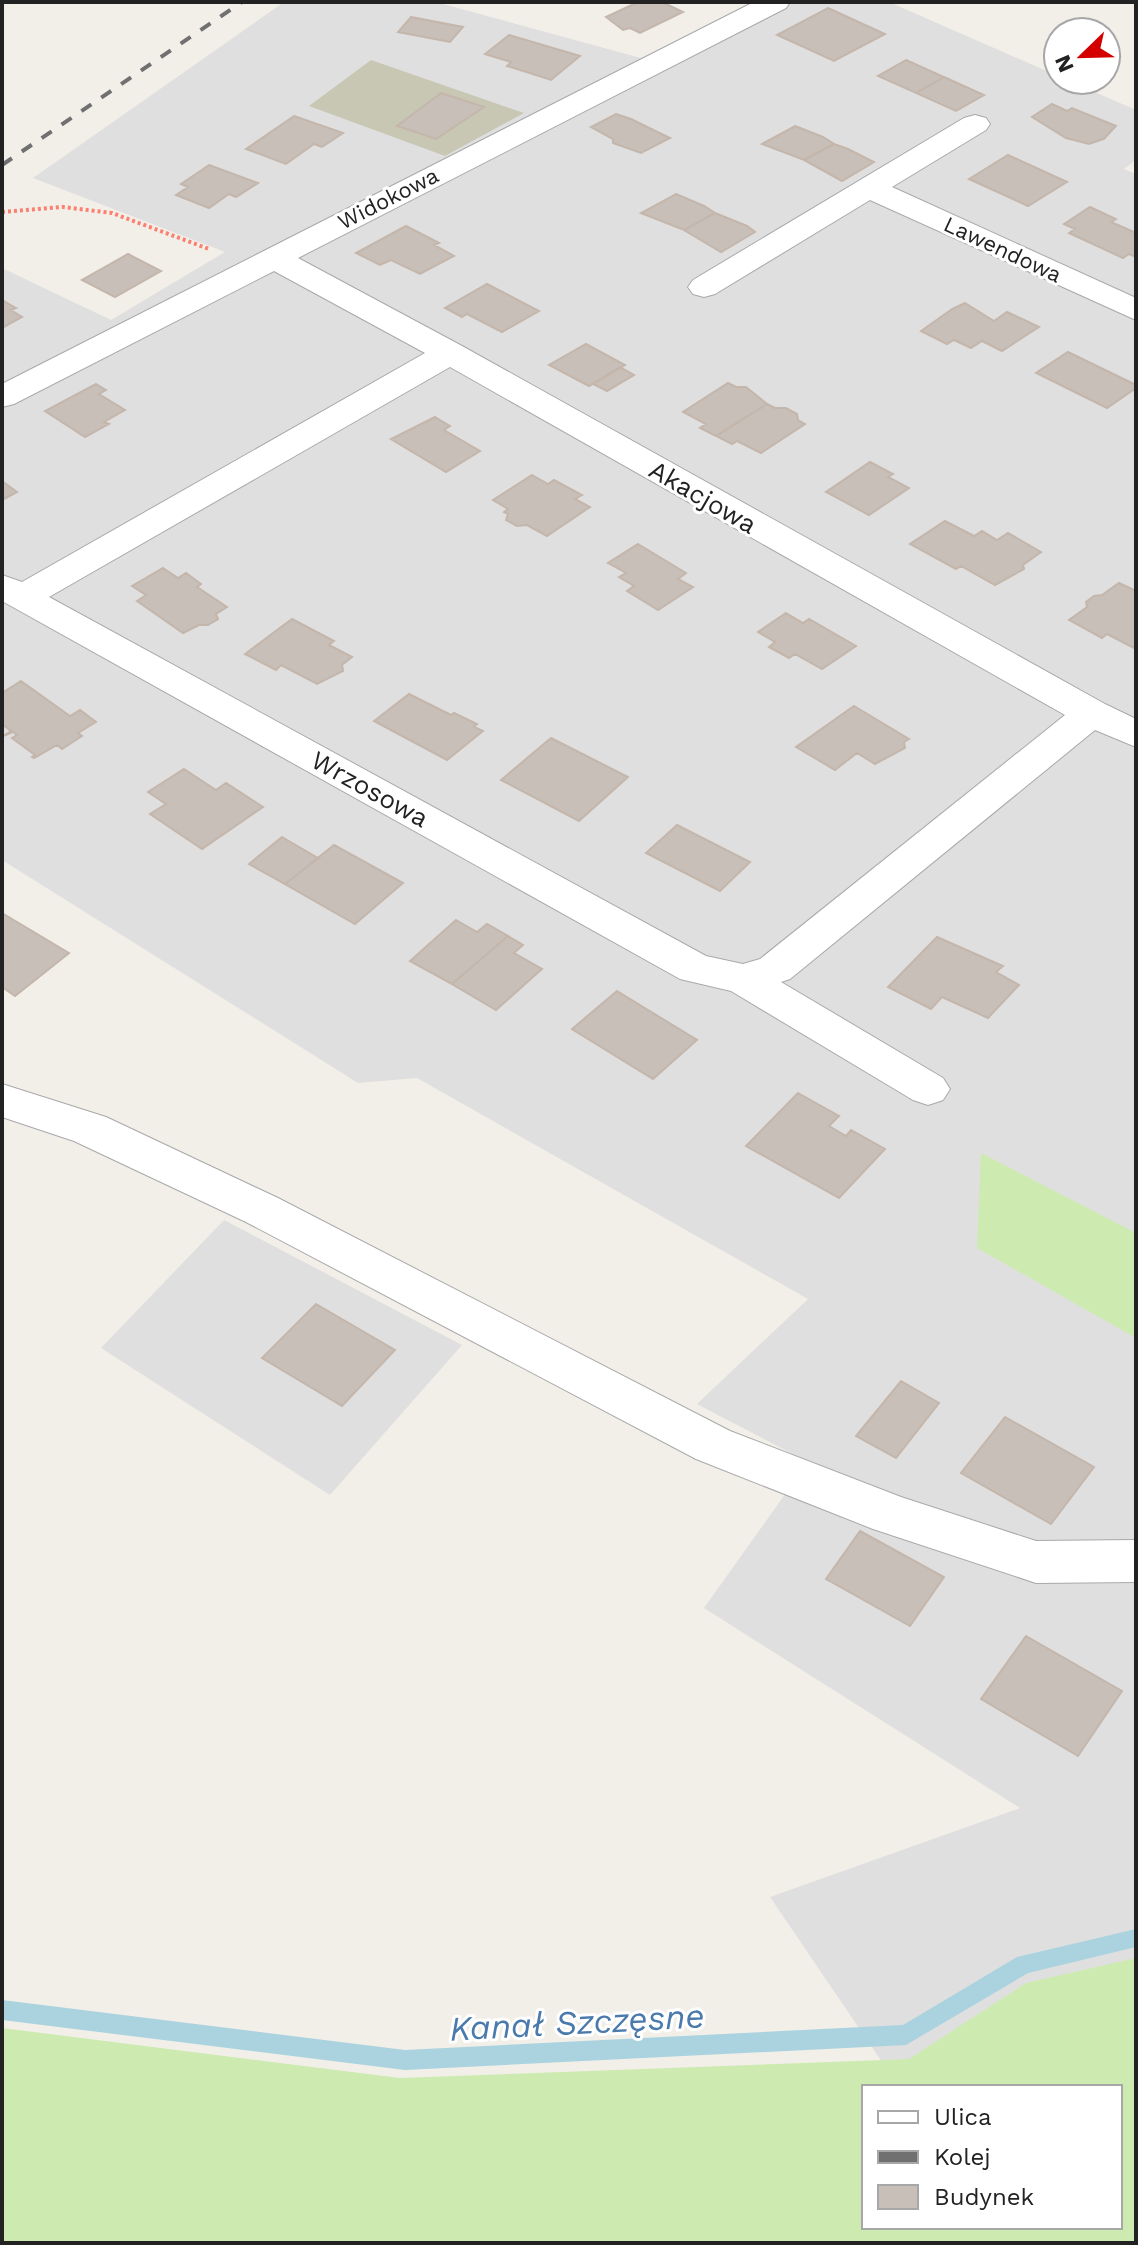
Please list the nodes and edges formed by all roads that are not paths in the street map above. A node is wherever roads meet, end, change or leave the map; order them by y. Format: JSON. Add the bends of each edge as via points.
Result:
{"nodes":[{"id":1,"x":776,"y":2,"type":"edge"},
{"id":2,"x":975,"y":124,"type":"dead end"},
{"id":3,"x":869,"y":188,"type":"junction"},
{"id":4,"x":264,"y":261,"type":"junction"},
{"id":5,"x":704,"y":287,"type":"dead end"},
{"id":6,"x":1136,"y":310,"type":"edge"},
{"id":7,"x":450,"y":353,"type":"junction"},
{"id":8,"x":2,"y":397,"type":"edge"},
{"id":9,"x":12,"y":592,"type":"edge"},
{"id":10,"x":1091,"y":713,"type":"junction"},
{"id":11,"x":1136,"y":734,"type":"edge"},
{"id":12,"x":743,"y":979,"type":"junction"},
{"id":13,"x":928,"y":1089,"type":"dead end"},
{"id":14,"x":4,"y":1099,"type":"edge"},
{"id":15,"x":1136,"y":1561,"type":"edge"}],
"edges":[{"from":1,"to":4,"type":"street","name":"Widokowa"},
{"from":2,"to":3,"type":"street"},
{"from":3,"to":5,"type":"street"},
{"from":3,"to":6,"type":"street","name":"Lawendowa"},
{"from":4,"to":7,"type":"street","name":"Akacjowa"},
{"from":4,"to":8,"type":"street","name":"Widokowa"},
{"from":7,"to":9,"type":"street"},
{"from":7,"to":10,"type":"street","name":"Akacjowa"},
{"from":9,"to":12,"type":"street","name":"Wrzosowa","via":[[695,969]]},
{"from":10,"to":11,"type":"street","name":"Akacjowa"},
{"from":10,"to":12,"type":"street","via":[[775,969]]},
{"from":12,"to":13,"type":"street"},
{"from":14,"to":15,"type":"street","via":[[90,1129],[262,1210],[713,1445],[890,1514],[1036,1562]]}]}
